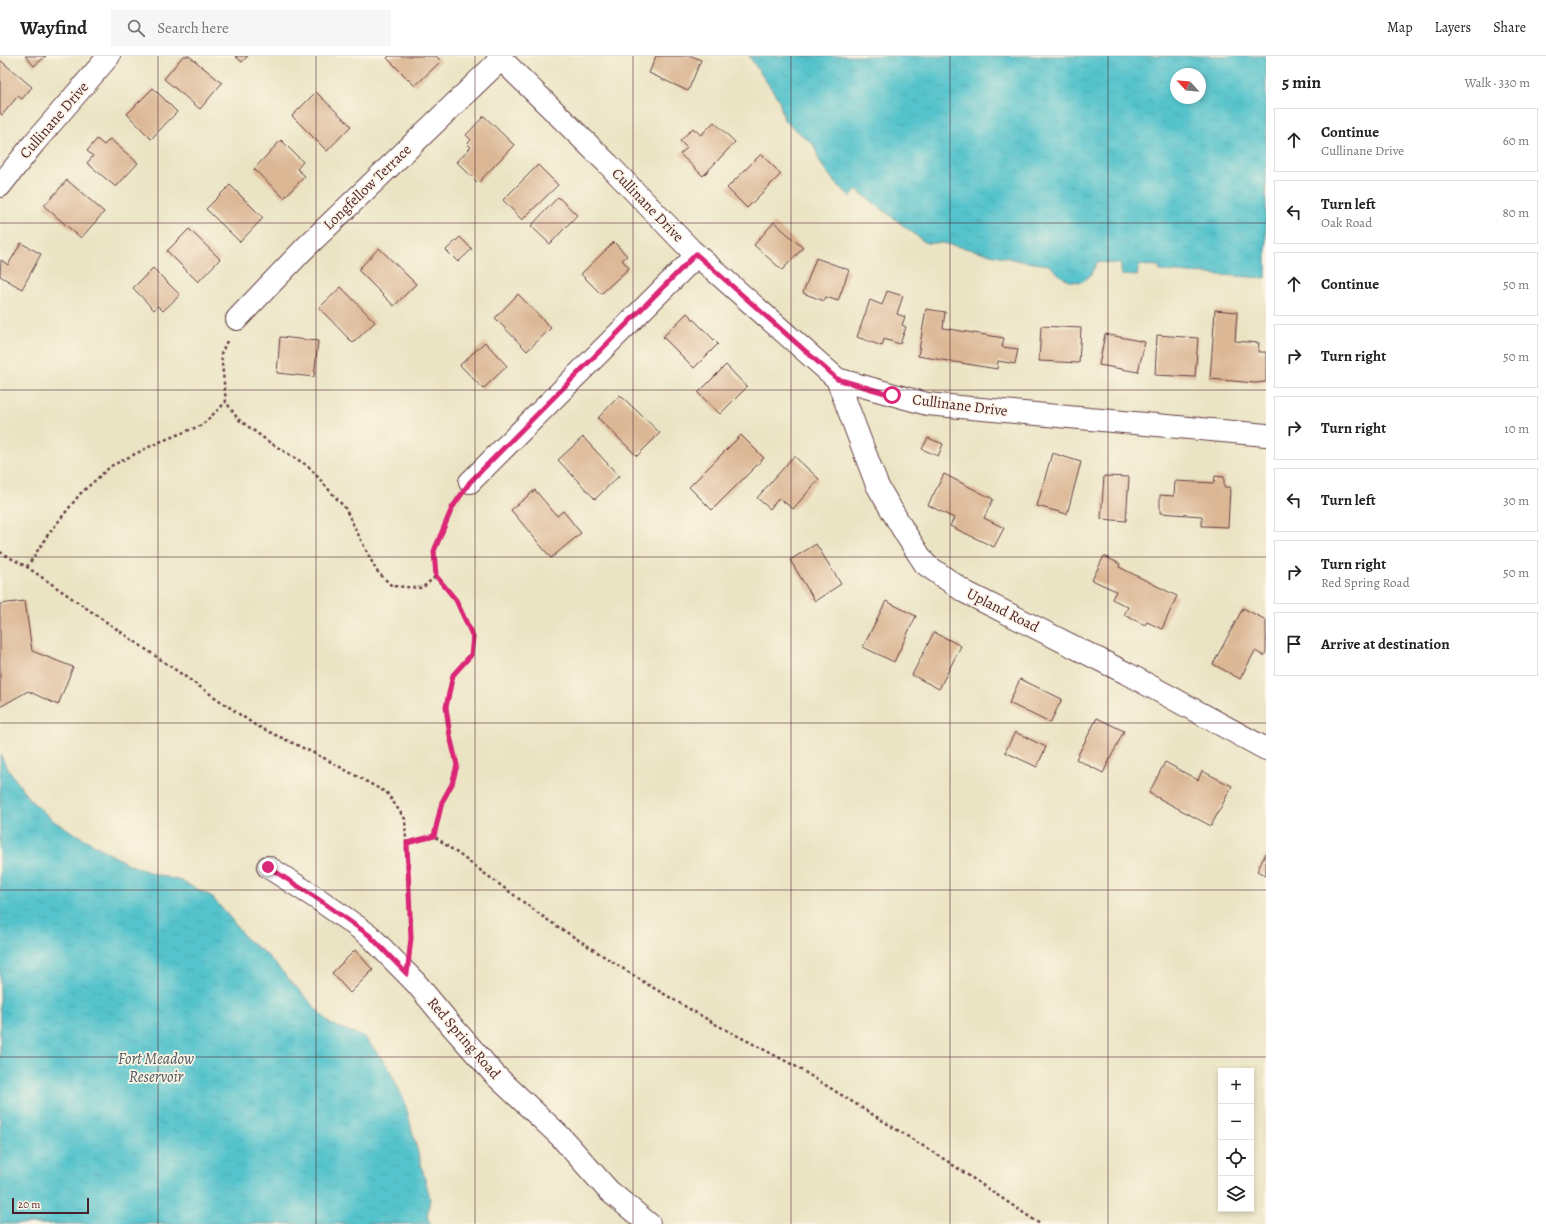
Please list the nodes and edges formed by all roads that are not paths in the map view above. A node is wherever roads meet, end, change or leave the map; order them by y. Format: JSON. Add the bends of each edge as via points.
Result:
{"nodes":[{"id":1,"x":109,"y":56,"type":"edge"},
{"id":2,"x":499,"y":57,"type":"edge"},
{"id":3,"x":0,"y":186,"type":"edge"},
{"id":4,"x":696,"y":254,"type":"junction"},
{"id":5,"x":237,"y":319,"type":"road end"},
{"id":6,"x":837,"y":379,"type":"junction"},
{"id":7,"x":1266,"y":435,"type":"edge"},
{"id":8,"x":470,"y":482,"type":"road end"},
{"id":9,"x":1266,"y":749,"type":"edge"},
{"id":10,"x":268,"y":867,"type":"dead end"},
{"id":11,"x":649,"y":1224,"type":"edge"}],
"edges":[{"from":1,"to":3,"type":"street","name":"Cullinane Drive"},
{"from":2,"to":4,"type":"street","name":"Cullinane Drive"},
{"from":2,"to":5,"type":"street","name":"Longfellow Terrace","via":[[305,248]]},
{"from":4,"to":6,"type":"street","name":"Cullinane Drive"},
{"from":4,"to":8,"type":"street"},
{"from":6,"to":7,"type":"street","name":"Cullinane Drive","via":[[927,404]]},
{"from":6,"to":9,"type":"street","name":"Upland Road","via":[[877,485],[926,564],[966,592],[1126,673]]},
{"from":10,"to":11,"type":"street","name":"Red Spring Road","via":[[369,935],[416,983],[495,1075],[560,1136],[609,1191]]}]}
